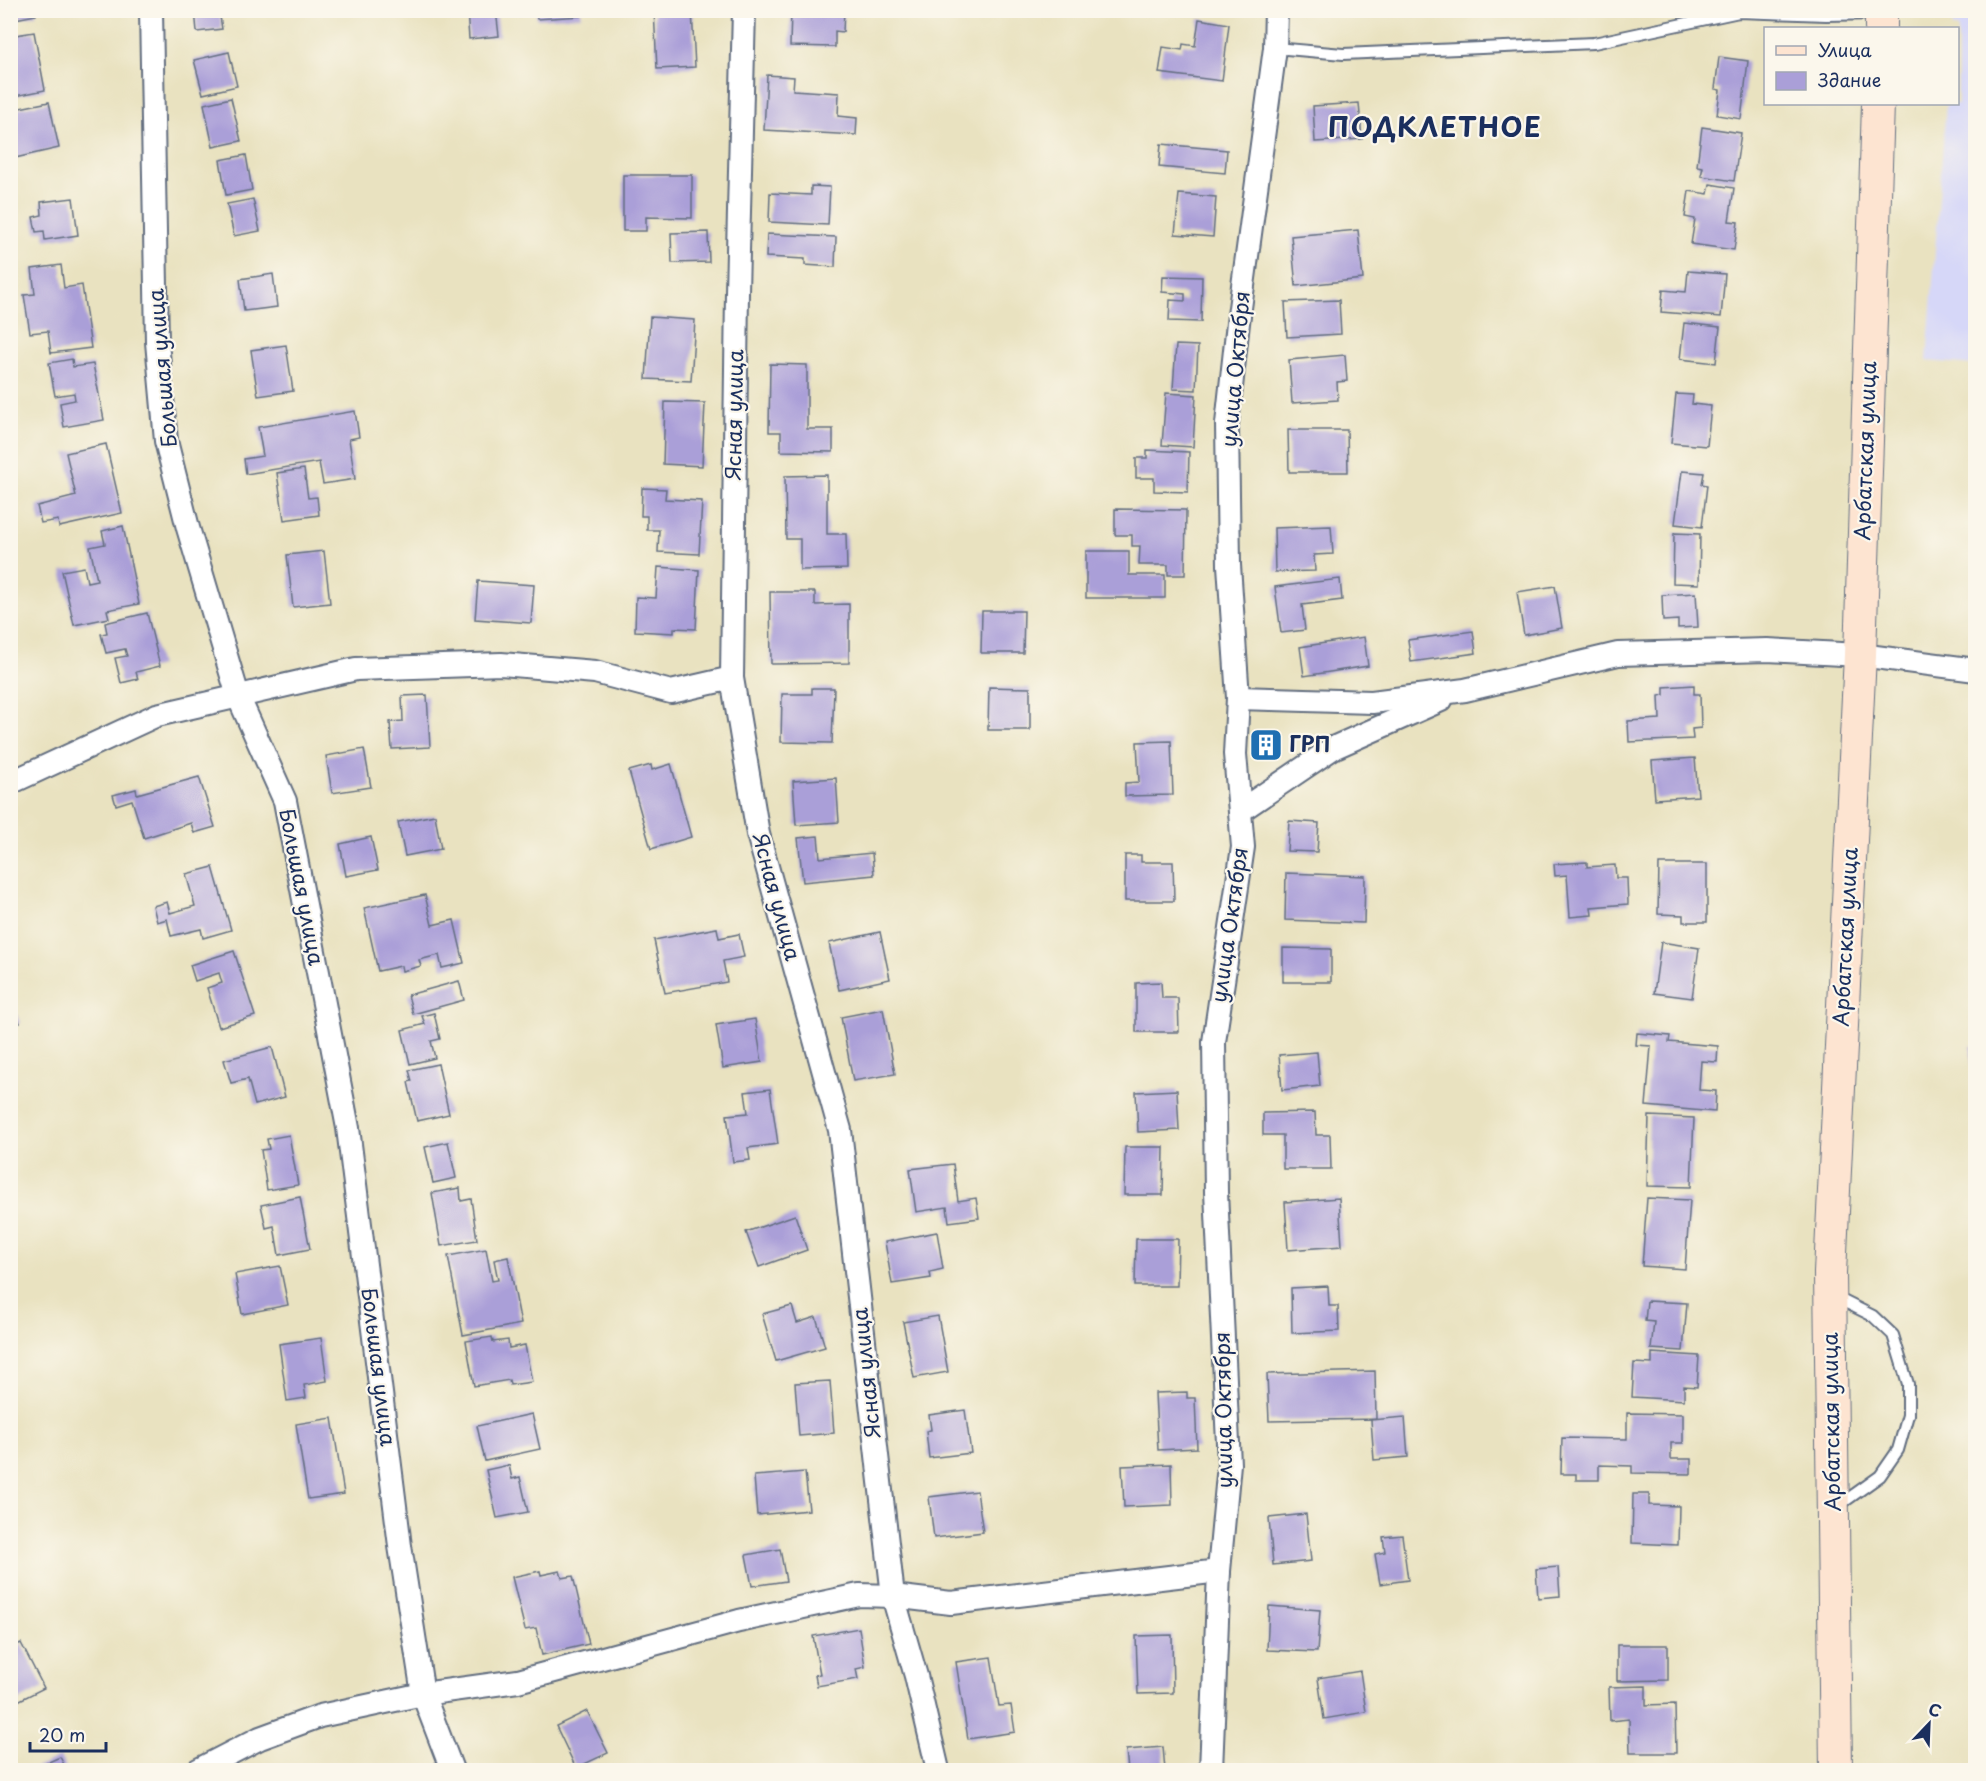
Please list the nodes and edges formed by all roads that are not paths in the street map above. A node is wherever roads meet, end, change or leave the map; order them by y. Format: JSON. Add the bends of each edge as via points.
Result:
{"nodes":[{"id":1,"x":152,"y":10,"type":"edge"},
{"id":2,"x":744,"y":10,"type":"edge"},
{"id":3,"x":1276,"y":10,"type":"edge"},
{"id":4,"x":1881,"y":18,"type":"edge"},
{"id":5,"x":1275,"y":48,"type":"junction"},
{"id":6,"x":1878,"y":105,"type":"edge"},
{"id":7,"x":1860,"y":655,"type":"junction"},
{"id":8,"x":1976,"y":670,"type":"edge"},
{"id":9,"x":732,"y":678,"type":"junction"},
{"id":10,"x":1465,"y":690,"type":"junction"},
{"id":11,"x":238,"y":696,"type":"junction"},
{"id":12,"x":1238,"y":698,"type":"junction"},
{"id":13,"x":10,"y":783,"type":"edge"},
{"id":14,"x":1240,"y":811,"type":"junction"},
{"id":15,"x":1830,"y":1294,"type":"junction"},
{"id":16,"x":1833,"y":1510,"type":"junction"},
{"id":17,"x":1219,"y":1571,"type":"junction"},
{"id":18,"x":893,"y":1596,"type":"junction"},
{"id":19,"x":423,"y":1694,"type":"junction"},
{"id":20,"x":198,"y":1770,"type":"edge"},
{"id":21,"x":452,"y":1770,"type":"edge"},
{"id":22,"x":938,"y":1770,"type":"edge"},
{"id":23,"x":1212,"y":1770,"type":"edge"},
{"id":24,"x":1836,"y":1770,"type":"edge"}],
"edges":[{"from":1,"to":11,"type":"street","name":"Большая улица","via":[[157,342],[166,441]]},
{"from":2,"to":9,"type":"street","name":"Ясная улица"},
{"from":3,"to":5,"type":"street","name":"улица Октября"},
{"from":4,"to":5,"type":"lane","via":[[1739,12],[1594,43],[1343,54]]},
{"from":5,"to":12,"type":"street","name":"улица Октября","via":[[1227,424],[1229,565]]},
{"from":6,"to":7,"type":"main road","name":"Арбатская улица"},
{"from":7,"to":8,"type":"street"},
{"from":7,"to":10,"type":"street","via":[[1767,650],[1618,654]]},
{"from":7,"to":15,"type":"main road","name":"Арбатская улица"},
{"from":9,"to":11,"type":"street","via":[[671,692],[595,672],[501,664],[356,669]]},
{"from":9,"to":18,"type":"street","name":"Ясная улица","via":[[758,834],[840,1130]]},
{"from":10,"to":12,"type":"street","via":[[1372,702]]},
{"from":10,"to":14,"type":"street","via":[[1334,748]]},
{"from":11,"to":13,"type":"street","via":[[157,715]]},
{"from":11,"to":19,"type":"street","name":"Большая улица","via":[[285,801],[346,1117],[400,1546]]},
{"from":12,"to":14,"type":"street","name":"улица Октября","via":[[1235,754]]},
{"from":14,"to":17,"type":"street","name":"улица Октября","via":[[1243,847],[1214,1042],[1228,1464]]},
{"from":15,"to":16,"type":"main road","name":"Арбатская улица"},
{"from":15,"to":16,"type":"lane","via":[[1873,1316],[1893,1335],[1908,1384],[1908,1415],[1898,1450],[1880,1476]]},
{"from":16,"to":24,"type":"main road","name":"Арбатская улица"},
{"from":17,"to":18,"type":"street","via":[[951,1603]]},
{"from":17,"to":23,"type":"street","name":"улица Октября"},
{"from":18,"to":19,"type":"street","via":[[859,1595],[739,1621],[518,1681]]},
{"from":18,"to":22,"type":"street","name":"Ясная улица"},
{"from":19,"to":20,"type":"street","via":[[320,1716],[260,1738]]},
{"from":19,"to":21,"type":"street","name":"Большая улица"}]}
